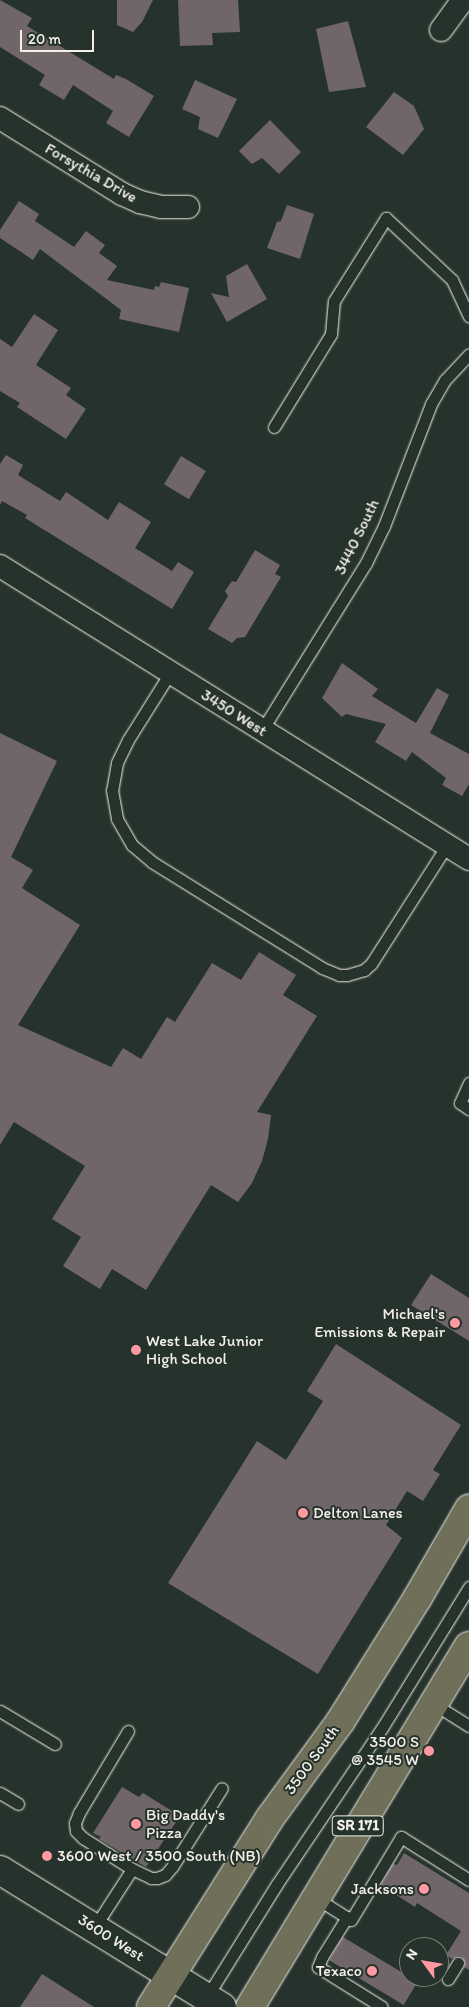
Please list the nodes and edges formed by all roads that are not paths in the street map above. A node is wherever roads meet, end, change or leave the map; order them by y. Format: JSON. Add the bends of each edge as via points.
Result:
{"nodes":[{"id":1,"x":463,"y":0,"type":"edge"},
{"id":2,"x":441,"y":30,"type":"dead end"},
{"id":3,"x":0,"y":118,"type":"edge"},
{"id":4,"x":188,"y":207,"type":"dead end"},
{"id":5,"x":469,"y":316,"type":"edge"},
{"id":6,"x":469,"y":354,"type":"edge"},
{"id":7,"x":274,"y":427,"type":"dead end"},
{"id":8,"x":0,"y":566,"type":"edge"},
{"id":9,"x":170,"y":673,"type":"junction"},
{"id":10,"x":262,"y":730,"type":"junction"},
{"id":11,"x":447,"y":846,"type":"junction"},
{"id":12,"x":469,"y":859,"type":"edge"},
{"id":13,"x":469,"y":1083,"type":"edge"},
{"id":14,"x":469,"y":1109,"type":"edge"},
{"id":15,"x":469,"y":1510,"type":"edge"},
{"id":16,"x":469,"y":1587,"type":"edge"},
{"id":17,"x":469,"y":1646,"type":"edge"},
{"id":18,"x":434,"y":1704,"type":"junction"},
{"id":19,"x":0,"y":1711,"type":"edge"},
{"id":20,"x":469,"y":1726,"type":"edge"},
{"id":21,"x":128,"y":1731,"type":"dead end"},
{"id":22,"x":55,"y":1744,"type":"dead end"},
{"id":23,"x":222,"y":1788,"type":"dead end"},
{"id":24,"x":0,"y":1793,"type":"edge"},
{"id":25,"x":18,"y":1804,"type":"dead end"},
{"id":26,"x":132,"y":1869,"type":"junction"},
{"id":27,"x":0,"y":1870,"type":"edge"},
{"id":28,"x":469,"y":1880,"type":"edge"},
{"id":29,"x":315,"y":1897,"type":"junction"},
{"id":30,"x":349,"y":1919,"type":"junction"},
{"id":31,"x":94,"y":1928,"type":"junction"},
{"id":32,"x":458,"y":1963,"type":"dead end"},
{"id":33,"x":170,"y":1975,"type":"junction"},
{"id":34,"x":449,"y":1978,"type":"edge"},
{"id":35,"x":210,"y":2004,"type":"edge"},
{"id":36,"x":151,"y":2007,"type":"edge"},
{"id":37,"x":250,"y":2007,"type":"edge"},
{"id":38,"x":382,"y":2007,"type":"edge"}],
"edges":[{"from":1,"to":2,"type":"street"},
{"from":3,"to":4,"type":"street","name":"Forsythia Drive","via":[[128,197],[161,207]]},
{"from":5,"to":7,"type":"lane","via":[[452,280],[386,218],[334,301],[331,334]]},
{"from":6,"to":10,"type":"lane","name":"3440 South","via":[[446,380],[431,404],[384,526],[366,563]]},
{"from":8,"to":9,"type":"street","name":"3450 West"},
{"from":9,"to":10,"type":"street","name":"3450 West"},
{"from":9,"to":11,"type":"lane","via":[[121,752],[113,780],[117,819],[132,845],[152,862],[330,973],[347,975],[364,970],[371,964]]},
{"from":10,"to":11,"type":"street","name":"3450 West"},
{"from":11,"to":12,"type":"street","name":"3450 West"},
{"from":13,"to":14,"type":"lane","via":[[460,1103]]},
{"from":15,"to":33,"type":"main road","name":"3500 South","via":[[340,1722],[270,1818]]},
{"from":16,"to":35,"type":"lane","via":[[382,1728],[277,1884]]},
{"from":17,"to":18,"type":"main road","number":"SR 171"},
{"from":18,"to":20,"type":"lane"},
{"from":18,"to":29,"type":"main road","number":"SR 171"},
{"from":19,"to":22,"type":"lane"},
{"from":21,"to":26,"type":"lane","via":[[75,1823],[76,1831],[83,1838]]},
{"from":23,"to":26,"type":"lane","via":[[165,1875],[151,1878]]},
{"from":24,"to":25,"type":"lane"},
{"from":26,"to":31,"type":"lane"},
{"from":27,"to":31,"type":"street","name":"3600 West"},
{"from":28,"to":30,"type":"lane","via":[[401,1837]]},
{"from":29,"to":30,"type":"lane"},
{"from":29,"to":37,"type":"main road","number":"SR 171"},
{"from":30,"to":38,"type":"lane","via":[[322,1957],[318,1968]]},
{"from":31,"to":33,"type":"street","name":"3600 West"},
{"from":32,"to":34,"type":"lane"},
{"from":33,"to":35,"type":"street","name":"3600 West"},
{"from":33,"to":36,"type":"main road","name":"3500 South"}]}
